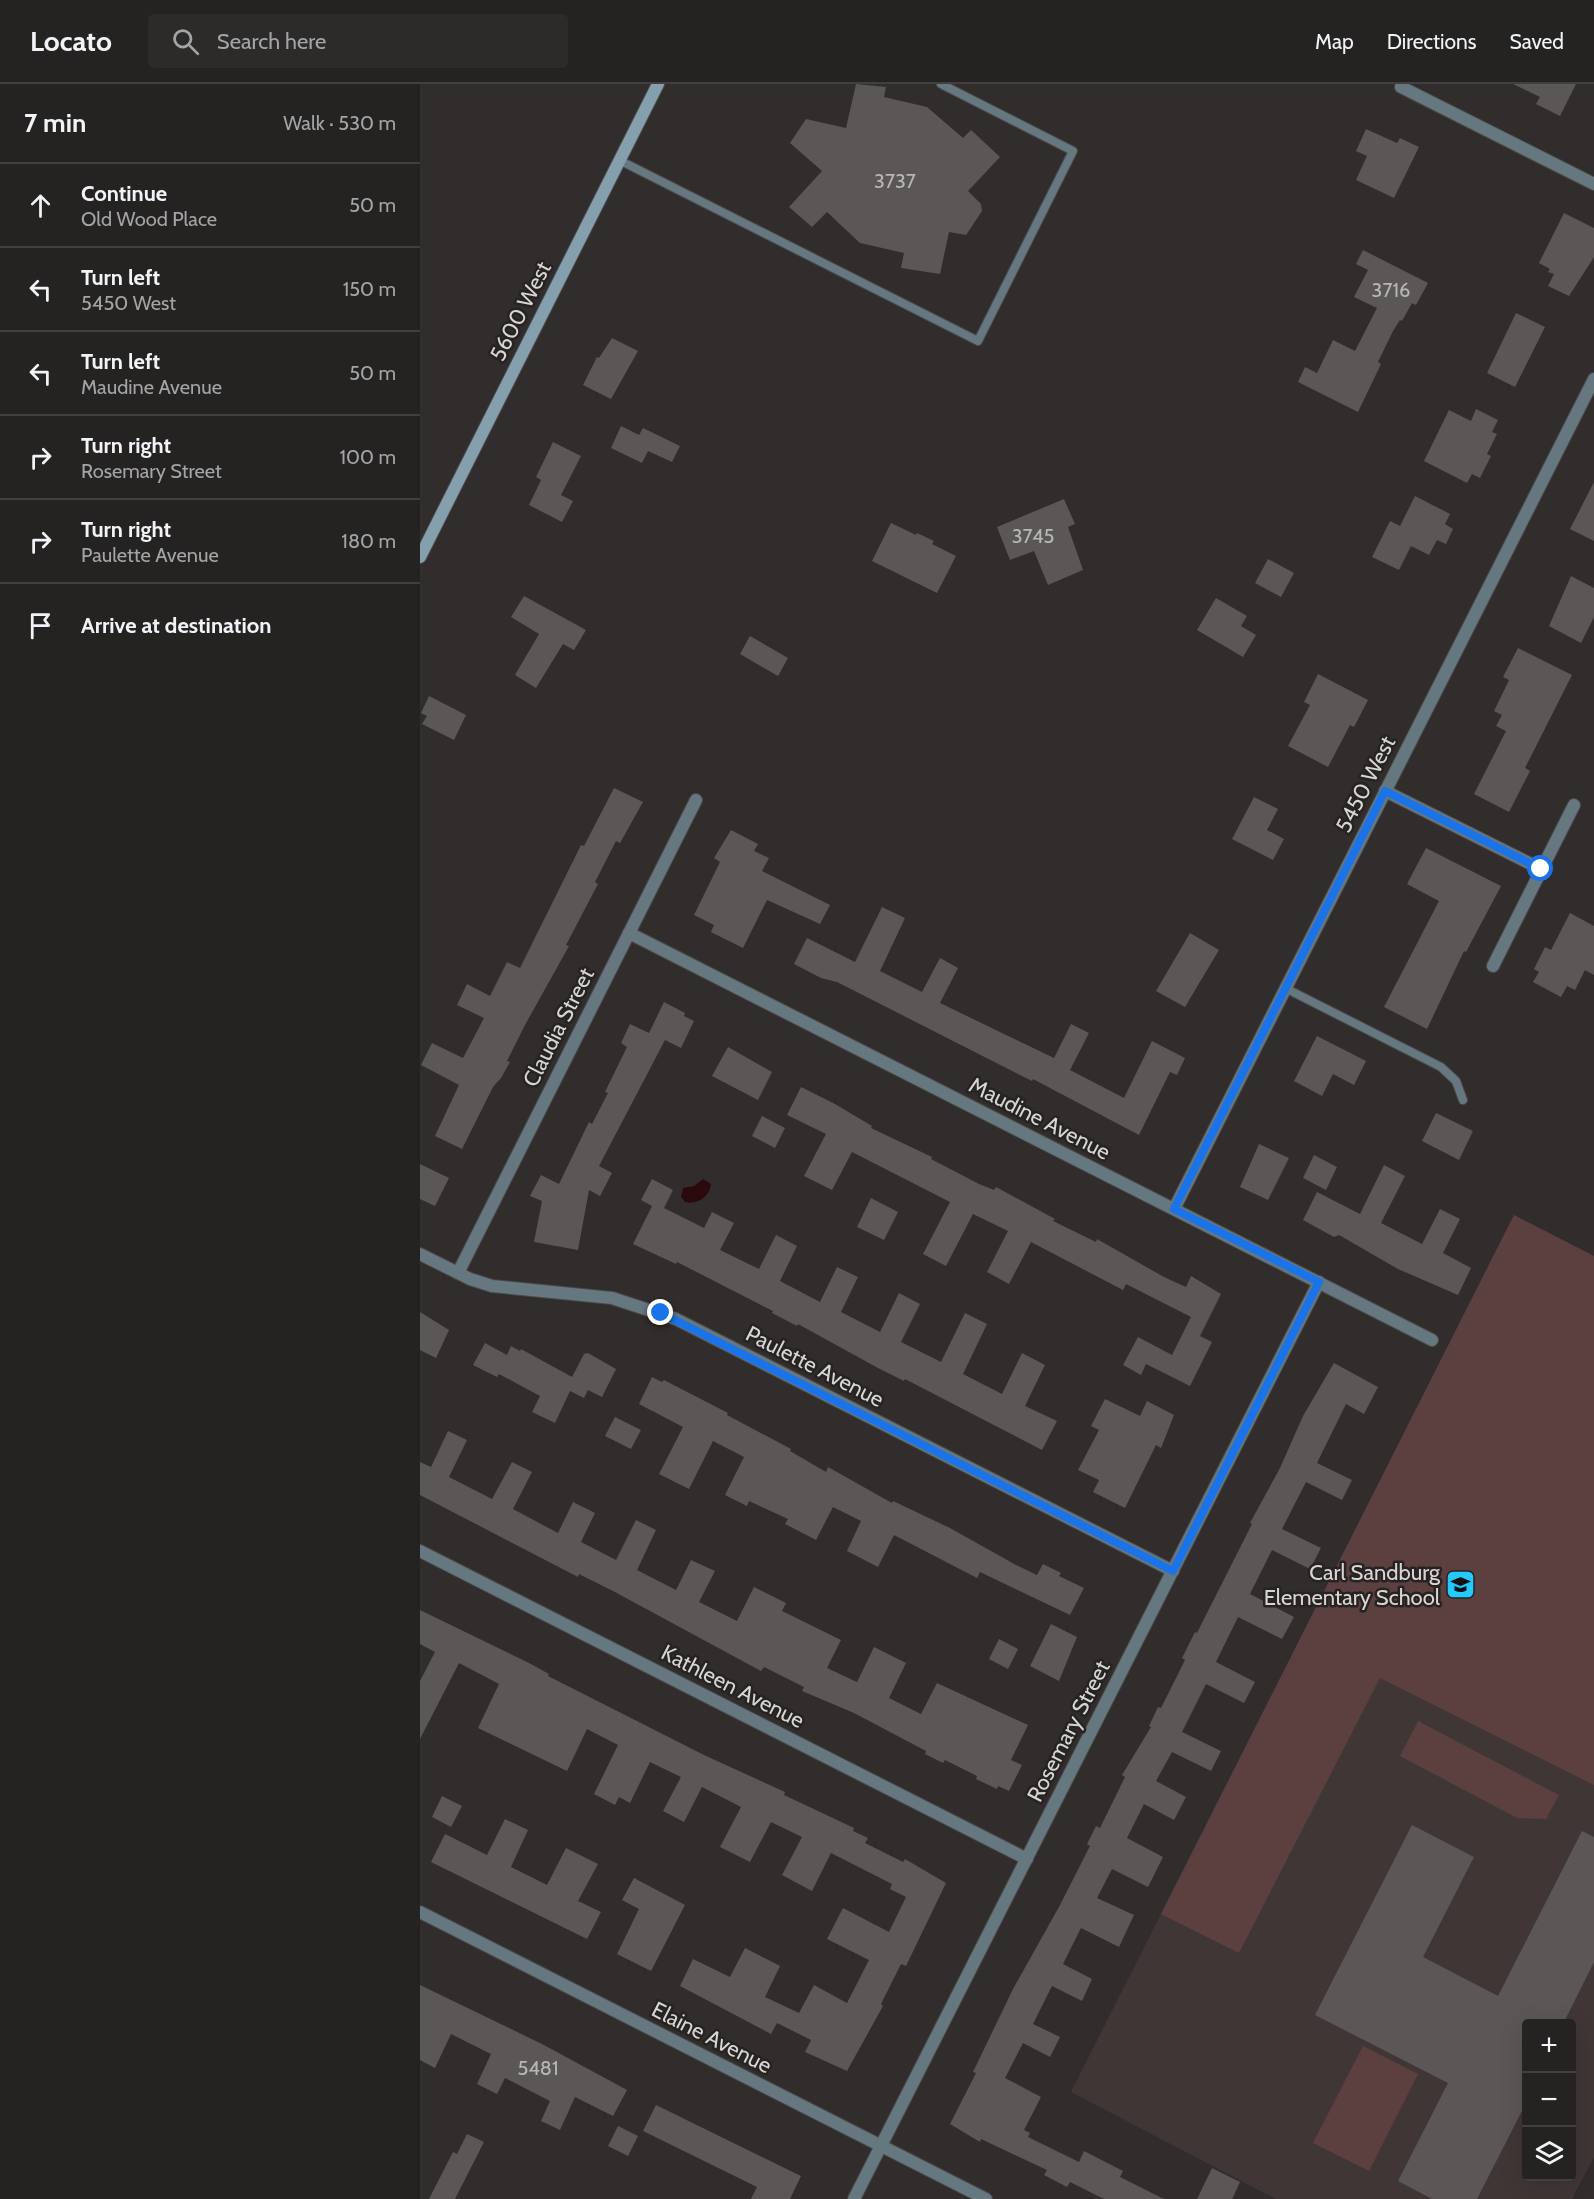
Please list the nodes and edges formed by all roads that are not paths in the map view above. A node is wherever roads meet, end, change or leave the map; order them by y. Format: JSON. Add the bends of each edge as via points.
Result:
{"nodes":[{"id":1,"x":658,"y":84,"type":"edge"},
{"id":2,"x":940,"y":84,"type":"edge"},
{"id":3,"x":1401,"y":87,"type":"dead end"},
{"id":4,"x":620,"y":160,"type":"junction"},
{"id":5,"x":1594,"y":184,"type":"edge"},
{"id":6,"x":1594,"y":379,"type":"edge"},
{"id":7,"x":420,"y":557,"type":"edge"},
{"id":8,"x":1385,"y":791,"type":"junction"},
{"id":9,"x":696,"y":800,"type":"dead end"},
{"id":10,"x":1574,"y":805,"type":"dead end"},
{"id":11,"x":1541,"y":869,"type":"junction"},
{"id":12,"x":629,"y":933,"type":"junction"},
{"id":13,"x":1493,"y":966,"type":"dead end"},
{"id":14,"x":1285,"y":988,"type":"junction"},
{"id":15,"x":1463,"y":1100,"type":"dead end"},
{"id":16,"x":1174,"y":1209,"type":"junction"},
{"id":17,"x":420,"y":1254,"type":"edge"},
{"id":18,"x":459,"y":1273,"type":"junction"},
{"id":19,"x":1319,"y":1282,"type":"junction"},
{"id":20,"x":1432,"y":1340,"type":"dead end"},
{"id":21,"x":420,"y":1551,"type":"edge"},
{"id":22,"x":1173,"y":1571,"type":"junction"},
{"id":23,"x":1027,"y":1859,"type":"junction"},
{"id":24,"x":420,"y":1912,"type":"edge"},
{"id":25,"x":881,"y":2146,"type":"junction"},
{"id":26,"x":854,"y":2199,"type":"edge"},
{"id":27,"x":986,"y":2199,"type":"edge"}],
"edges":[{"from":1,"to":4,"type":"main road","name":"5600 West"},
{"from":2,"to":4,"type":"lane","via":[[1073,151],[978,341]]},
{"from":3,"to":5,"type":"street"},
{"from":4,"to":7,"type":"main road","name":"5600 West"},
{"from":6,"to":8,"type":"street","name":"5450 West"},
{"from":8,"to":11,"type":"street"},
{"from":8,"to":14,"type":"street","name":"5450 West"},
{"from":9,"to":12,"type":"street","name":"Claudia Street"},
{"from":10,"to":11,"type":"street"},
{"from":11,"to":13,"type":"street"},
{"from":12,"to":16,"type":"street","name":"Maudine Avenue"},
{"from":12,"to":18,"type":"street","name":"Claudia Street"},
{"from":14,"to":15,"type":"lane","via":[[1442,1067],[1456,1082]]},
{"from":14,"to":16,"type":"street","name":"5450 West"},
{"from":16,"to":19,"type":"street","name":"Maudine Avenue"},
{"from":17,"to":18,"type":"street","name":"Paulette Avenue"},
{"from":18,"to":22,"type":"street","name":"Paulette Avenue","via":[[492,1286],[612,1298],[676,1319]]},
{"from":19,"to":20,"type":"street","name":"Maudine Avenue"},
{"from":19,"to":22,"type":"street","name":"Rosemary Street"},
{"from":21,"to":23,"type":"street","name":"Kathleen Avenue"},
{"from":22,"to":23,"type":"street","name":"Rosemary Street"},
{"from":23,"to":25,"type":"street","name":"Rosemary Street"},
{"from":24,"to":25,"type":"street","name":"Elaine Avenue"},
{"from":25,"to":26,"type":"street","name":"Rosemary Street"},
{"from":25,"to":27,"type":"street","name":"Elaine Avenue"}]}
